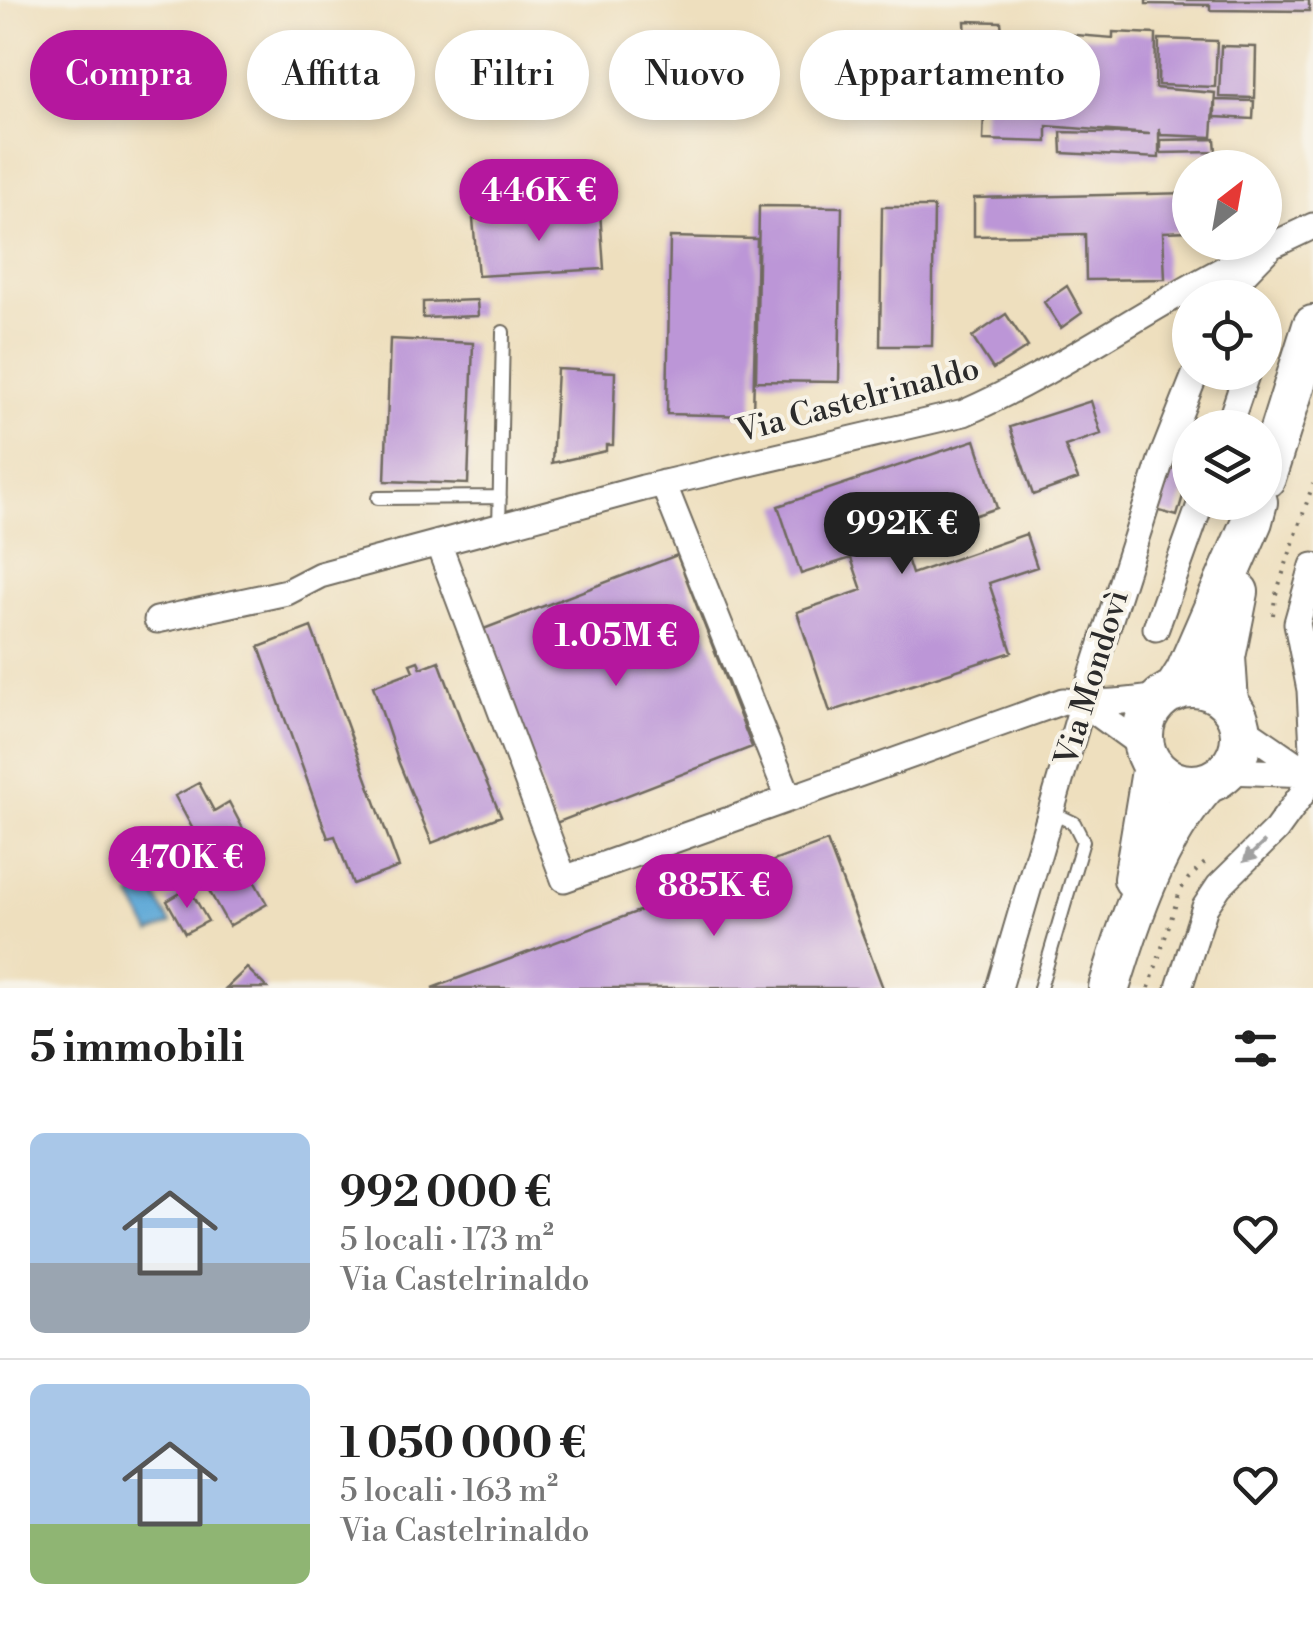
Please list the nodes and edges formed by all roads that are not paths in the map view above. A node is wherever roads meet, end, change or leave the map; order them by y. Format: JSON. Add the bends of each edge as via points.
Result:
{"nodes":[{"id":1,"x":1313,"y":226,"type":"edge"},
{"id":2,"x":1282,"y":241,"type":"edge"},
{"id":3,"x":1240,"y":260,"type":"edge"},
{"id":4,"x":1257,"y":260,"type":"edge"},
{"id":5,"x":1238,"y":280,"type":"edge"},
{"id":6,"x":1313,"y":326,"type":"edge"},
{"id":7,"x":503,"y":332,"type":"dead end"},
{"id":8,"x":1189,"y":390,"type":"edge"},
{"id":9,"x":1282,"y":424,"type":"edge"},
{"id":10,"x":663,"y":483,"type":"junction"},
{"id":11,"x":500,"y":497,"type":"junction"},
{"id":12,"x":378,"y":498,"type":"dead end"},
{"id":13,"x":1195,"y":520,"type":"edge"},
{"id":14,"x":1251,"y":520,"type":"edge"},
{"id":15,"x":1252,"y":520,"type":"edge"},
{"id":16,"x":499,"y":528,"type":"junction"},
{"id":17,"x":438,"y":544,"type":"junction"},
{"id":18,"x":1313,"y":566,"type":"edge"},
{"id":19,"x":158,"y":620,"type":"dead end"},
{"id":20,"x":1156,"y":628,"type":"dead end"},
{"id":21,"x":1169,"y":693,"type":"junction"},
{"id":22,"x":1083,"y":703,"type":"junction"},
{"id":23,"x":1234,"y":714,"type":"junction"},
{"id":24,"x":1149,"y":756,"type":"junction"},
{"id":25,"x":1311,"y":774,"type":"edge"},
{"id":26,"x":1217,"y":777,"type":"junction"},
{"id":27,"x":789,"y":798,"type":"junction"},
{"id":28,"x":1051,"y":812,"type":"junction"},
{"id":29,"x":1128,"y":926,"type":"junction"},
{"id":30,"x":998,"y":988,"type":"edge"},
{"id":31,"x":1040,"y":988,"type":"edge"},
{"id":32,"x":1109,"y":988,"type":"edge"},
{"id":33,"x":1178,"y":988,"type":"edge"}],
"edges":[{"from":1,"to":2,"type":"street"},
{"from":3,"to":10,"type":"street","name":"Via Castelrinaldo","via":[[964,413]]},
{"from":4,"to":5,"type":"street"},
{"from":6,"to":9,"type":"main road"},
{"from":7,"to":11,"type":"lane"},
{"from":8,"to":22,"type":"street","name":"Via Mondovì"},
{"from":10,"to":16,"type":"street","name":"Via Castelrinaldo"},
{"from":10,"to":27,"type":"street"},
{"from":11,"to":12,"type":"lane"},
{"from":11,"to":16,"type":"lane"},
{"from":13,"to":20,"type":"street","name":"Via Mondovì"},
{"from":14,"to":21,"type":"main road","via":[[1186,672]]},
{"from":15,"to":23,"type":"main road","via":[[1226,657]]},
{"from":16,"to":17,"type":"street","name":"Via Castelrinaldo"},
{"from":17,"to":19,"type":"street","name":"Via Castelrinaldo","via":[[320,575],[287,592]]},
{"from":17,"to":27,"type":"street","via":[[564,879]]},
{"from":18,"to":25,"type":"street","via":[[1298,623],[1310,690]]},
{"from":21,"to":22,"type":"street"},
{"from":21,"to":23,"type":"main road","via":[[1202,688]]},
{"from":21,"to":24,"type":"main road","via":[[1146,719]]},
{"from":22,"to":24,"type":"street"},
{"from":22,"to":27,"type":"street","via":[[1063,700]]},
{"from":22,"to":28,"type":"street","name":"Via Mondovì"},
{"from":23,"to":25,"type":"street"},
{"from":23,"to":26,"type":"main road","via":[[1239,750]]},
{"from":24,"to":26,"type":"main road","via":[[1177,782]]},
{"from":24,"to":29,"type":"main road"},
{"from":25,"to":26,"type":"street"},
{"from":25,"to":33,"type":"street","one_way":true,"via":[[1276,830],[1204,907]]},
{"from":26,"to":29,"type":"main road","via":[[1188,804]]},
{"from":28,"to":30,"type":"street","name":"Via Mondovì"},
{"from":28,"to":31,"type":"lane","via":[[1074,824],[1083,841]]},
{"from":29,"to":32,"type":"main road"}]}
